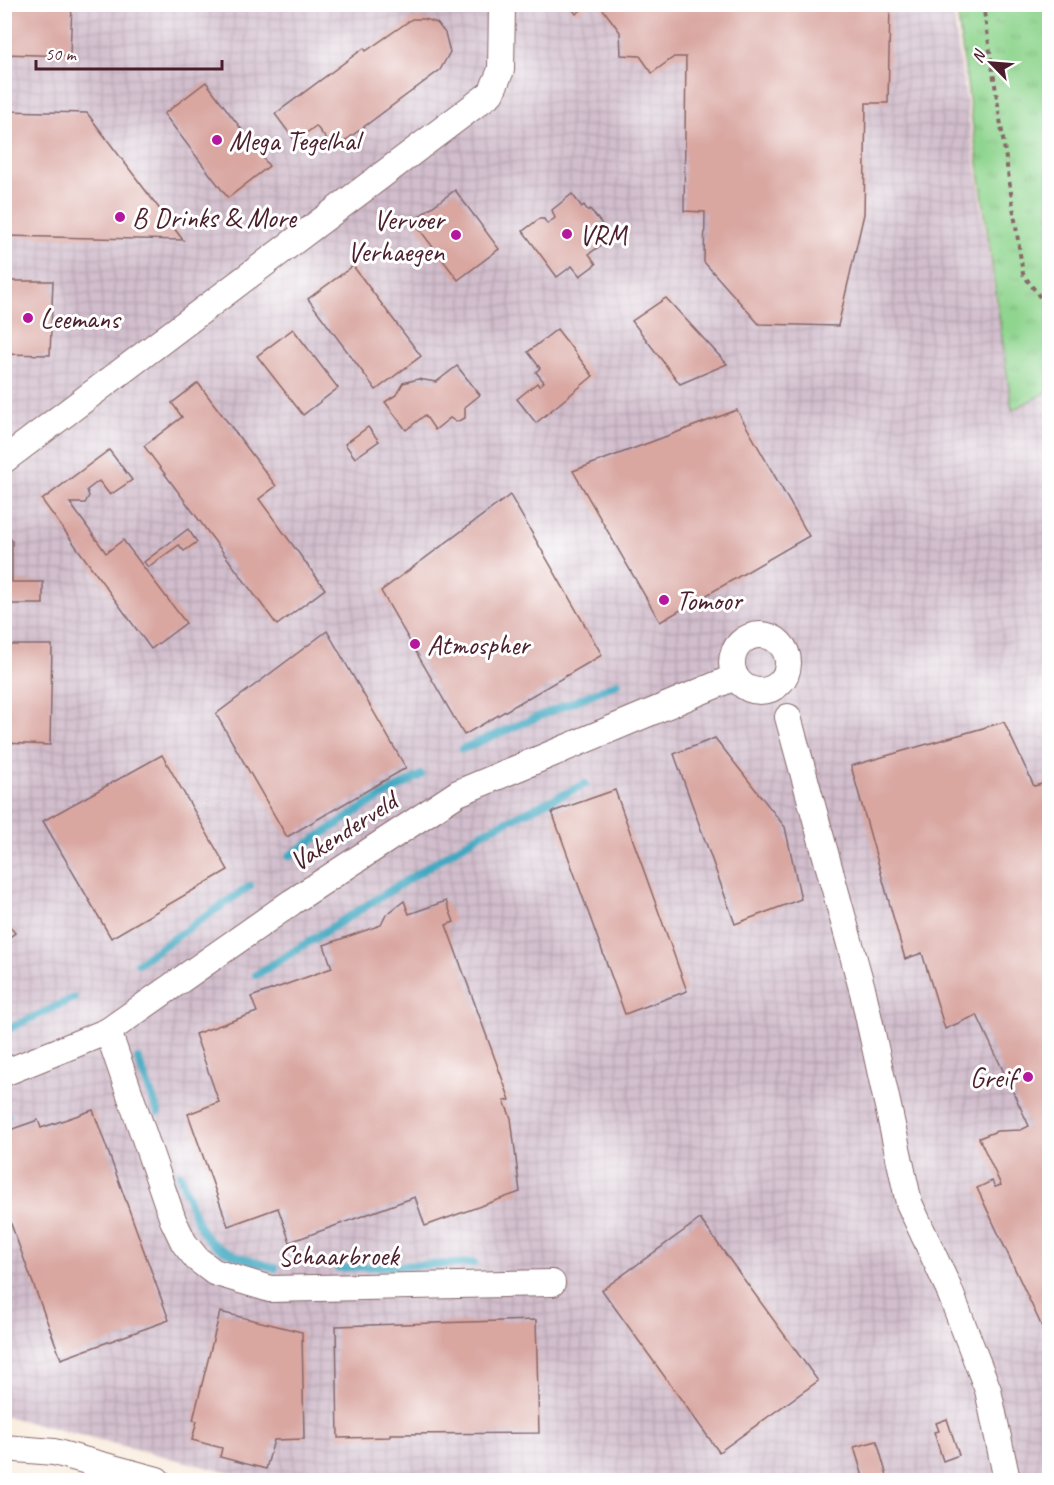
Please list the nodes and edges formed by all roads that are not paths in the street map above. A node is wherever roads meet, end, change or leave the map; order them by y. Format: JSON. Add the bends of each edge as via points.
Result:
{"nodes":[{"id":1,"x":502,"y":4,"type":"edge"},
{"id":2,"x":4,"y":460,"type":"edge"},
{"id":3,"x":735,"y":677,"type":"dead end"},
{"id":4,"x":788,"y":717,"type":"dead end"},
{"id":5,"x":108,"y":1031,"type":"junction"},
{"id":6,"x":4,"y":1073,"type":"edge"},
{"id":7,"x":552,"y":1283,"type":"dead end"},
{"id":8,"x":4,"y":1448,"type":"edge"},
{"id":9,"x":90,"y":1471,"type":"edge"},
{"id":10,"x":157,"y":1480,"type":"edge"},
{"id":11,"x":1007,"y":1480,"type":"edge"}],
"edges":[{"from":1,"to":2,"type":"street","via":[[501,70],[491,93]]},
{"from":3,"to":5,"type":"street","name":"Vakenderveld","via":[[458,794],[292,902]]},
{"from":4,"to":11,"type":"street","via":[[863,992],[909,1203],[948,1287],[988,1390]]},
{"from":5,"to":6,"type":"street","name":"Vakenderveld"},
{"from":5,"to":7,"type":"street","name":"Schaarbroek","via":[[173,1220],[184,1244],[214,1272],[270,1289]]},
{"from":8,"to":9,"type":"street","via":[[54,1452]]},
{"from":9,"to":10,"type":"street"}]}
